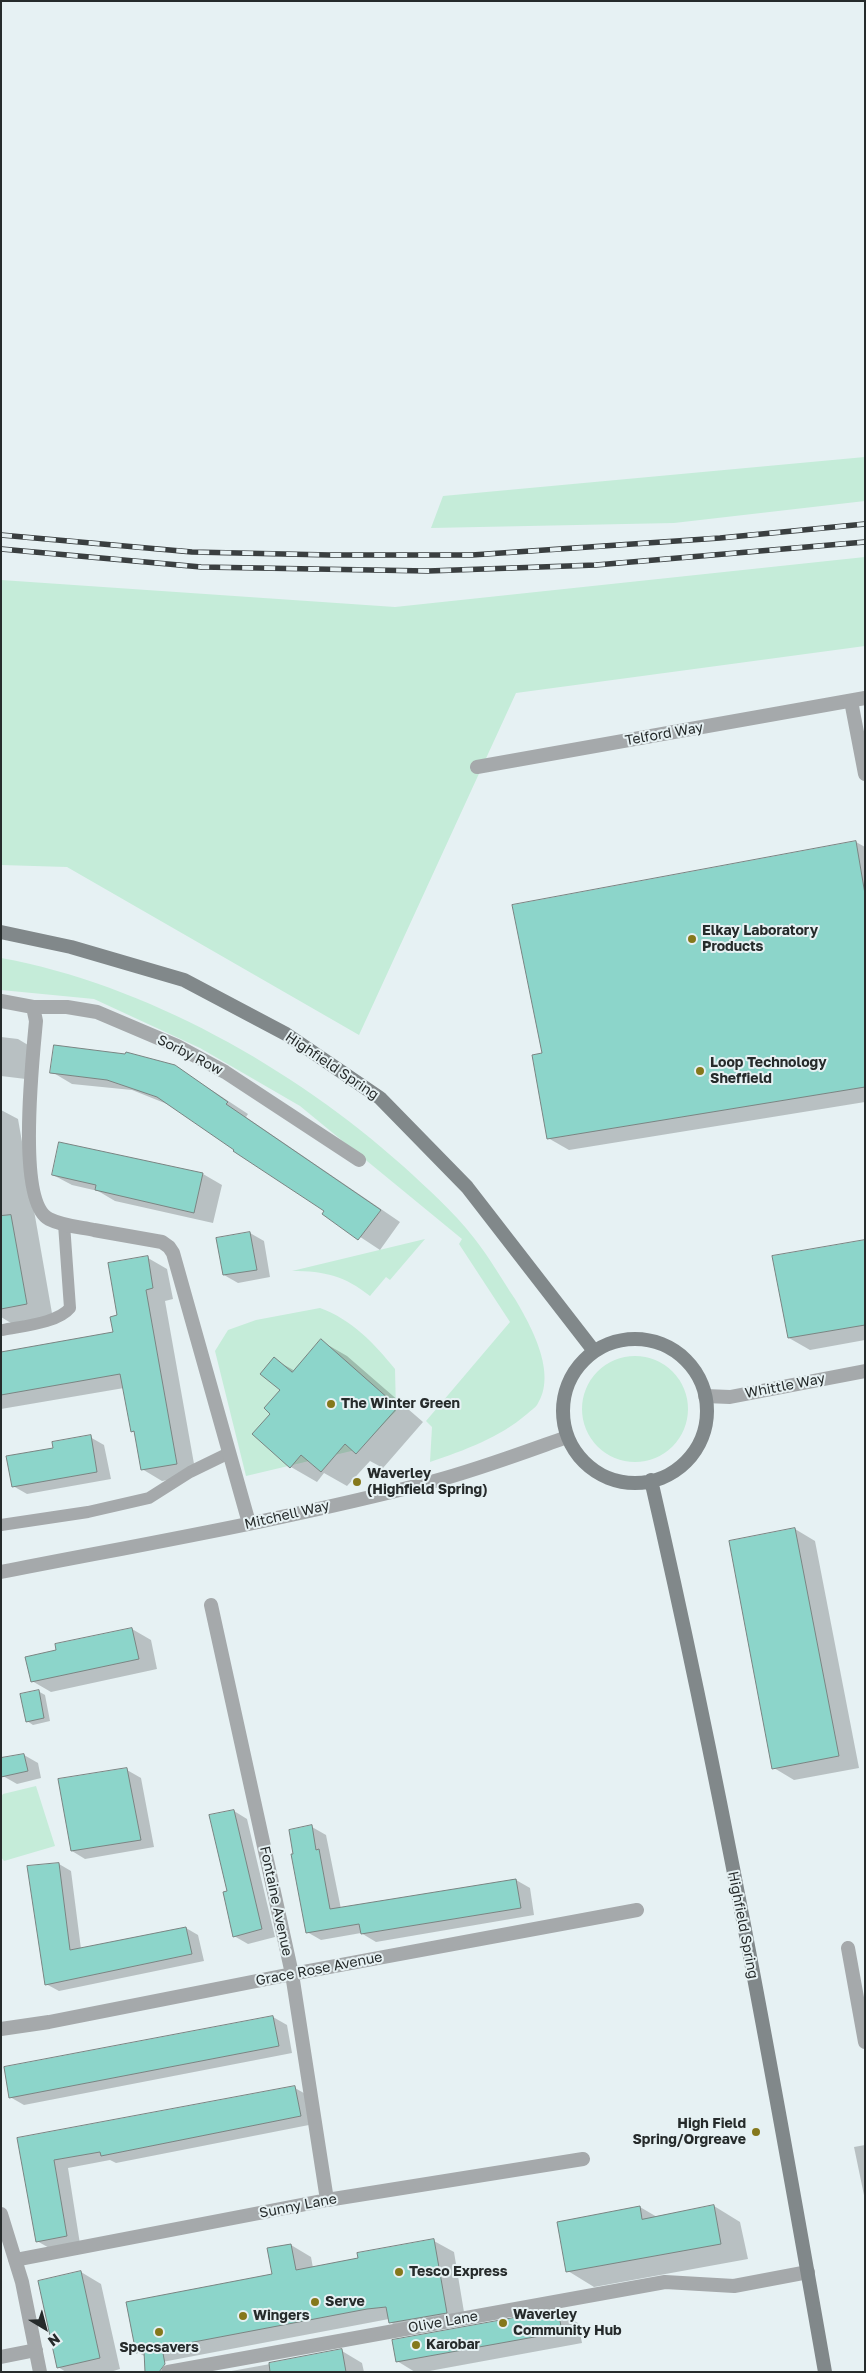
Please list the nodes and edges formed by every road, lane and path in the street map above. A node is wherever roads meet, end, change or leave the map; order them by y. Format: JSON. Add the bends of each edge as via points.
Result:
{"nodes":[{"id":1,"x":858,"y":699,"type":"edge"},
{"id":2,"x":477,"y":767,"type":"dead end"},
{"id":3,"x":865,"y":774,"type":"edge"},
{"id":4,"x":1,"y":932,"type":"edge"},
{"id":5,"x":1,"y":1001,"type":"edge"},
{"id":6,"x":33,"y":1007,"type":"junction"},
{"id":7,"x":359,"y":1160,"type":"dead end"},
{"id":8,"x":64,"y":1224,"type":"junction"},
{"id":9,"x":3,"y":1330,"type":"dead end"},
{"id":10,"x":594,"y":1351,"type":"junction"},
{"id":11,"x":865,"y":1371,"type":"edge"},
{"id":12,"x":705,"y":1396,"type":"junction"},
{"id":13,"x":567,"y":1436,"type":"junction"},
{"id":14,"x":229,"y":1453,"type":"junction"},
{"id":15,"x":651,"y":1480,"type":"junction"},
{"id":16,"x":248,"y":1523,"type":"junction"},
{"id":17,"x":1,"y":1525,"type":"edge"},
{"id":18,"x":1,"y":1572,"type":"edge"},
{"id":19,"x":211,"y":1605,"type":"dead end"},
{"id":20,"x":637,"y":1910,"type":"dead end"},
{"id":21,"x":848,"y":1948,"type":"dead end"},
{"id":22,"x":292,"y":1974,"type":"junction"},
{"id":23,"x":1,"y":2029,"type":"edge"},
{"id":24,"x":865,"y":2042,"type":"edge"},
{"id":25,"x":583,"y":2159,"type":"dead end"},
{"id":26,"x":328,"y":2200,"type":"junction"},
{"id":27,"x":1,"y":2214,"type":"edge"},
{"id":28,"x":15,"y":2260,"type":"junction"},
{"id":29,"x":808,"y":2272,"type":"junction"},
{"id":30,"x":36,"y":2350,"type":"junction"},
{"id":31,"x":1,"y":2356,"type":"edge"},
{"id":32,"x":40,"y":2372,"type":"edge"},
{"id":33,"x":168,"y":2372,"type":"edge"},
{"id":34,"x":825,"y":2372,"type":"edge"}],
"edges":[{"from":1,"to":2,"type":"street","name":"Telford Way"},
{"from":1,"to":3,"type":"street","name":"Telford Way"},
{"from":4,"to":10,"type":"main road","name":"Highfield Spring","via":[[71,947],[184,980],[286,1034],[380,1098],[467,1187]]},
{"from":5,"to":6,"type":"street","name":"Sorby Row"},
{"from":6,"to":7,"type":"street","name":"Sorby Row","via":[[67,1007],[97,1012],[177,1046],[225,1072]]},
{"from":6,"to":8,"type":"street","via":[[36,1021],[28,1124],[32,1186],[38,1207],[47,1218]]},
{"from":8,"to":9,"type":"lane","via":[[70,1308],[55,1318]]},
{"from":8,"to":14,"type":"street","via":[[162,1242],[169,1247]]},
{"from":10,"to":12,"type":"main road","via":[[630,1338],[654,1341],[675,1350],[693,1367]]},
{"from":10,"to":13,"type":"main road","via":[[573,1372],[564,1392],[562,1415]]},
{"from":11,"to":12,"type":"street","name":"Whittle Way","via":[[730,1397]]},
{"from":12,"to":15,"type":"main road","via":[[707,1414],[701,1439],[687,1460],[669,1474]]},
{"from":13,"to":15,"type":"main road","via":[[579,1457],[597,1473],[620,1481],[636,1483]]},
{"from":13,"to":16,"type":"street","name":"Mitchell Way","via":[[431,1482]]},
{"from":14,"to":16,"type":"street"},
{"from":14,"to":17,"type":"lane","via":[[190,1472],[149,1498],[88,1512]]},
{"from":15,"to":29,"type":"main road","name":"Highfield Spring","via":[[680,1604],[733,1869]]},
{"from":16,"to":18,"type":"street","name":"Mitchell Way"},
{"from":19,"to":22,"type":"street","name":"Fontaine Avenue"},
{"from":20,"to":22,"type":"street","name":"Grace Rose Avenue"},
{"from":21,"to":24,"type":"street"},
{"from":22,"to":23,"type":"street","name":"Grace Rose Avenue"},
{"from":22,"to":26,"type":"street","name":"Fontaine Avenue"},
{"from":25,"to":26,"type":"street","name":"Sunny Lane"},
{"from":26,"to":28,"type":"street","name":"Sunny Lane"},
{"from":27,"to":28,"type":"street"},
{"from":28,"to":30,"type":"street"},
{"from":29,"to":33,"type":"street","name":"Olive Lane","via":[[734,2286],[664,2282]]},
{"from":29,"to":34,"type":"main road","name":"Highfield Spring"},
{"from":30,"to":31,"type":"street"},
{"from":30,"to":32,"type":"street"}]}
